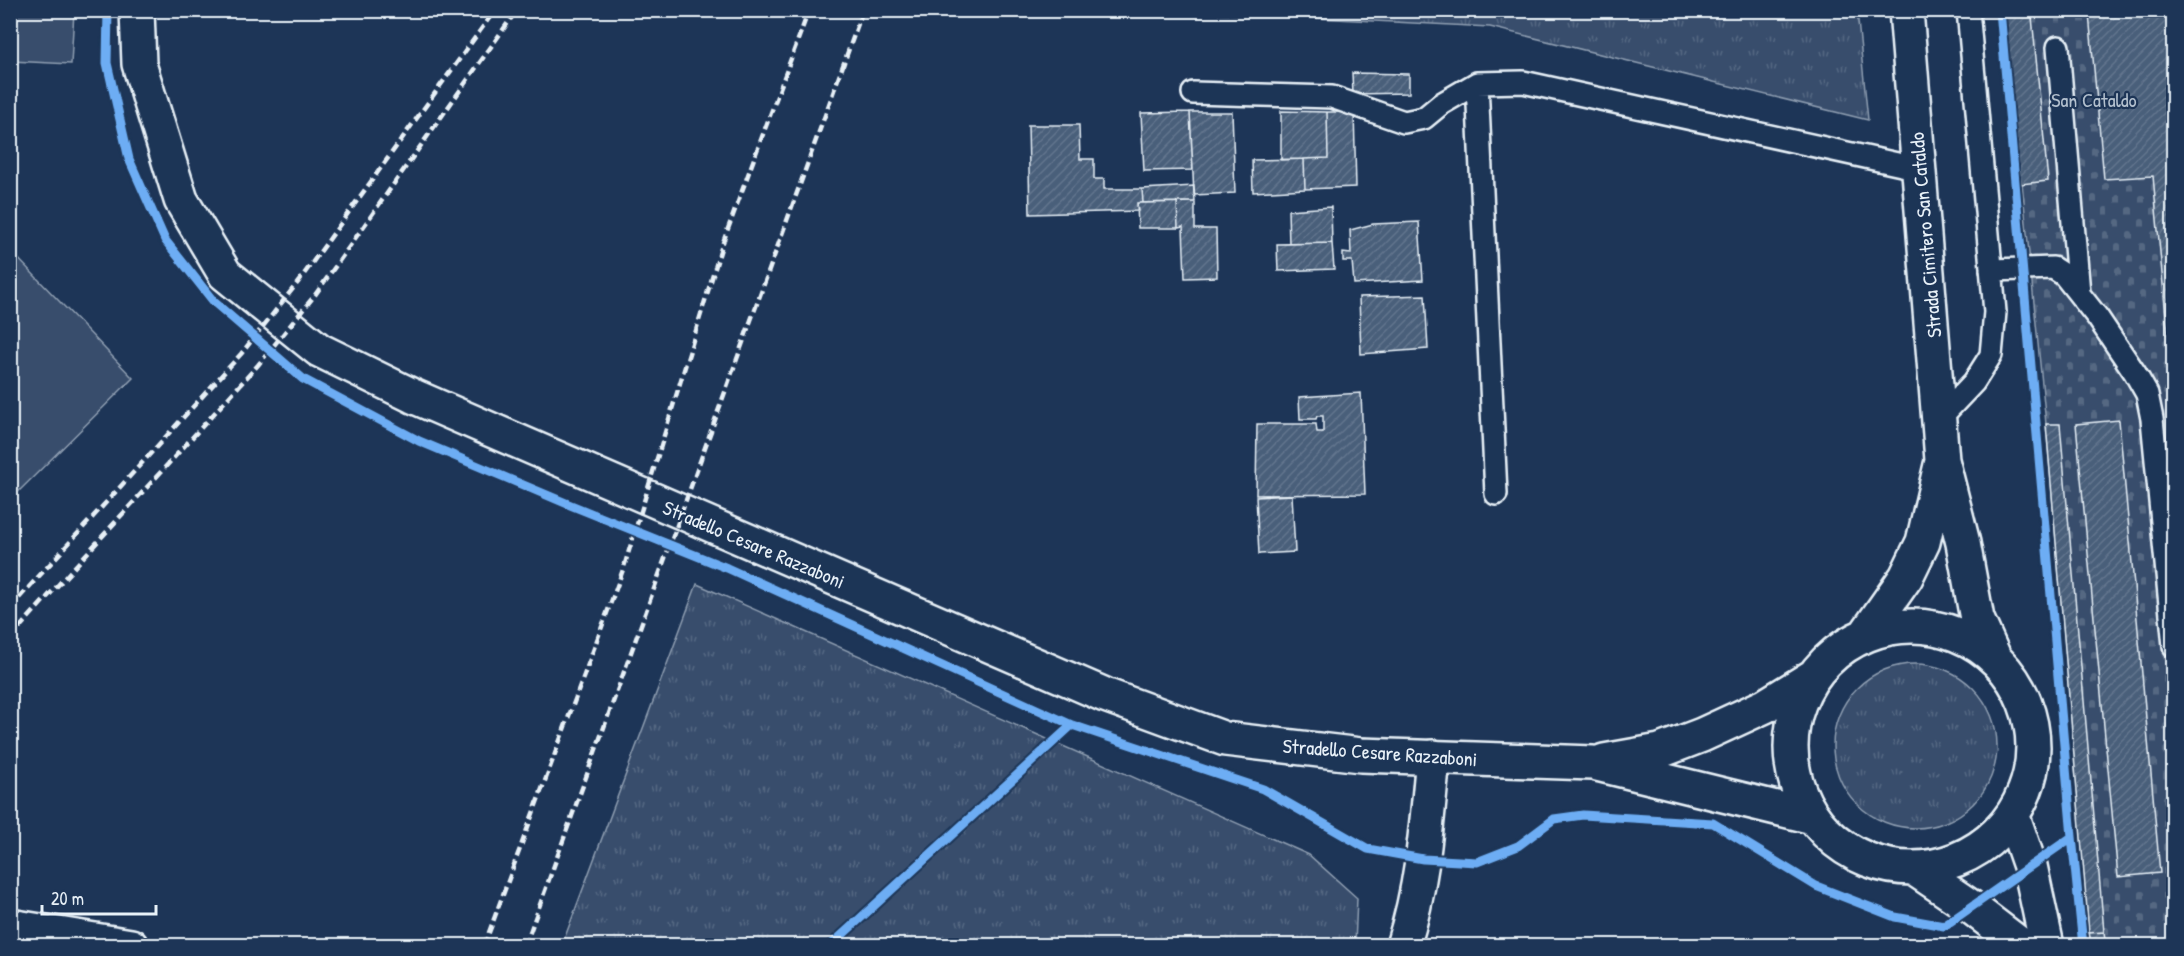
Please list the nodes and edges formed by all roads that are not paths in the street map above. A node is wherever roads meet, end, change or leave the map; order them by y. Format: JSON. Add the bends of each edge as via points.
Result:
{"nodes":[{"id":1,"x":137,"y":10,"type":"edge"},
{"id":2,"x":1906,"y":10,"type":"edge"},
{"id":3,"x":1968,"y":10,"type":"edge"},
{"id":4,"x":2058,"y":47,"type":"dead end"},
{"id":5,"x":1477,"y":83,"type":"junction"},
{"id":6,"x":1193,"y":93,"type":"dead end"},
{"id":7,"x":1920,"y":169,"type":"junction"},
{"id":8,"x":1991,"y":270,"type":"junction"},
{"id":9,"x":2079,"y":293,"type":"junction"},
{"id":10,"x":1939,"y":419,"type":"junction"},
{"id":11,"x":1942,"y":460,"type":"junction"},
{"id":12,"x":1496,"y":494,"type":"dead end"},
{"id":13,"x":1866,"y":634,"type":"junction"},
{"id":14,"x":2174,"y":646,"type":"edge"},
{"id":15,"x":1994,"y":657,"type":"junction"},
{"id":16,"x":1812,"y":677,"type":"junction"},
{"id":17,"x":1433,"y":757,"type":"junction"},
{"id":18,"x":1593,"y":763,"type":"junction"},
{"id":19,"x":1813,"y":817,"type":"junction"},
{"id":20,"x":2013,"y":817,"type":"junction"},
{"id":21,"x":1915,"y":869,"type":"junction"},
{"id":22,"x":10,"y":926,"type":"edge"},
{"id":23,"x":131,"y":945,"type":"edge"},
{"id":24,"x":1403,"y":945,"type":"edge"},
{"id":25,"x":2022,"y":945,"type":"edge"},
{"id":26,"x":2047,"y":945,"type":"edge"}],
"edges":[{"from":1,"to":17,"type":"street","name":"Stradello Cesare Razzaboni","via":[[139,64],[182,200],[225,274],[320,350],[413,396],[1116,699],[1226,739],[1361,755]]},
{"from":2,"to":7,"type":"street","name":"Strada Cimitero San Cataldo"},
{"from":3,"to":8,"type":"lane"},
{"from":4,"to":9,"type":"lane"},
{"from":5,"to":6,"type":"lane","via":[[1424,118],[1404,122],[1332,97]]},
{"from":5,"to":7,"type":"lane","via":[[1523,82]]},
{"from":5,"to":12,"type":"lane"},
{"from":7,"to":10,"type":"street","name":"Strada Cimitero San Cataldo"},
{"from":8,"to":9,"type":"lane","via":[[2053,268]]},
{"from":8,"to":10,"type":"lane","via":[[1995,312],[1991,355],[1974,382]]},
{"from":9,"to":14,"type":"lane","via":[[2147,394]]},
{"from":10,"to":11,"type":"street","name":"Strada Cimitero San Cataldo"},
{"from":11,"to":13,"type":"street","name":"Strada Cimitero San Cataldo","via":[[1923,542],[1906,577]]},
{"from":11,"to":15,"type":"street","name":"Strada Cimitero San Cataldo","via":[[1977,619]]},
{"from":13,"to":15,"type":"street","via":[[1899,625],[1933,627],[1966,638]]},
{"from":13,"to":16,"type":"street","via":[[1836,652]]},
{"from":15,"to":20,"type":"street","via":[[2021,692],[2033,733],[2030,776]]},
{"from":16,"to":18,"type":"street","name":"Stradello Cesare Razzaboni","via":[[1765,706],[1702,735],[1660,750]]},
{"from":16,"to":19,"type":"street","via":[[1798,703],[1791,732],[1791,762],[1799,791]]},
{"from":17,"to":18,"type":"street","name":"Stradello Cesare Razzaboni"},
{"from":17,"to":24,"type":"street","via":[[1423,858]]},
{"from":18,"to":19,"type":"street","name":"Stradello Cesare Razzaboni"},
{"from":19,"to":21,"type":"street","via":[[1833,839],[1857,856],[1885,866]]},
{"from":20,"to":21,"type":"street","via":[[1994,838],[1970,855],[1943,865]]},
{"from":20,"to":26,"type":"street","via":[[2030,866]]},
{"from":21,"to":25,"type":"street"},
{"from":22,"to":23,"type":"street"}]}
